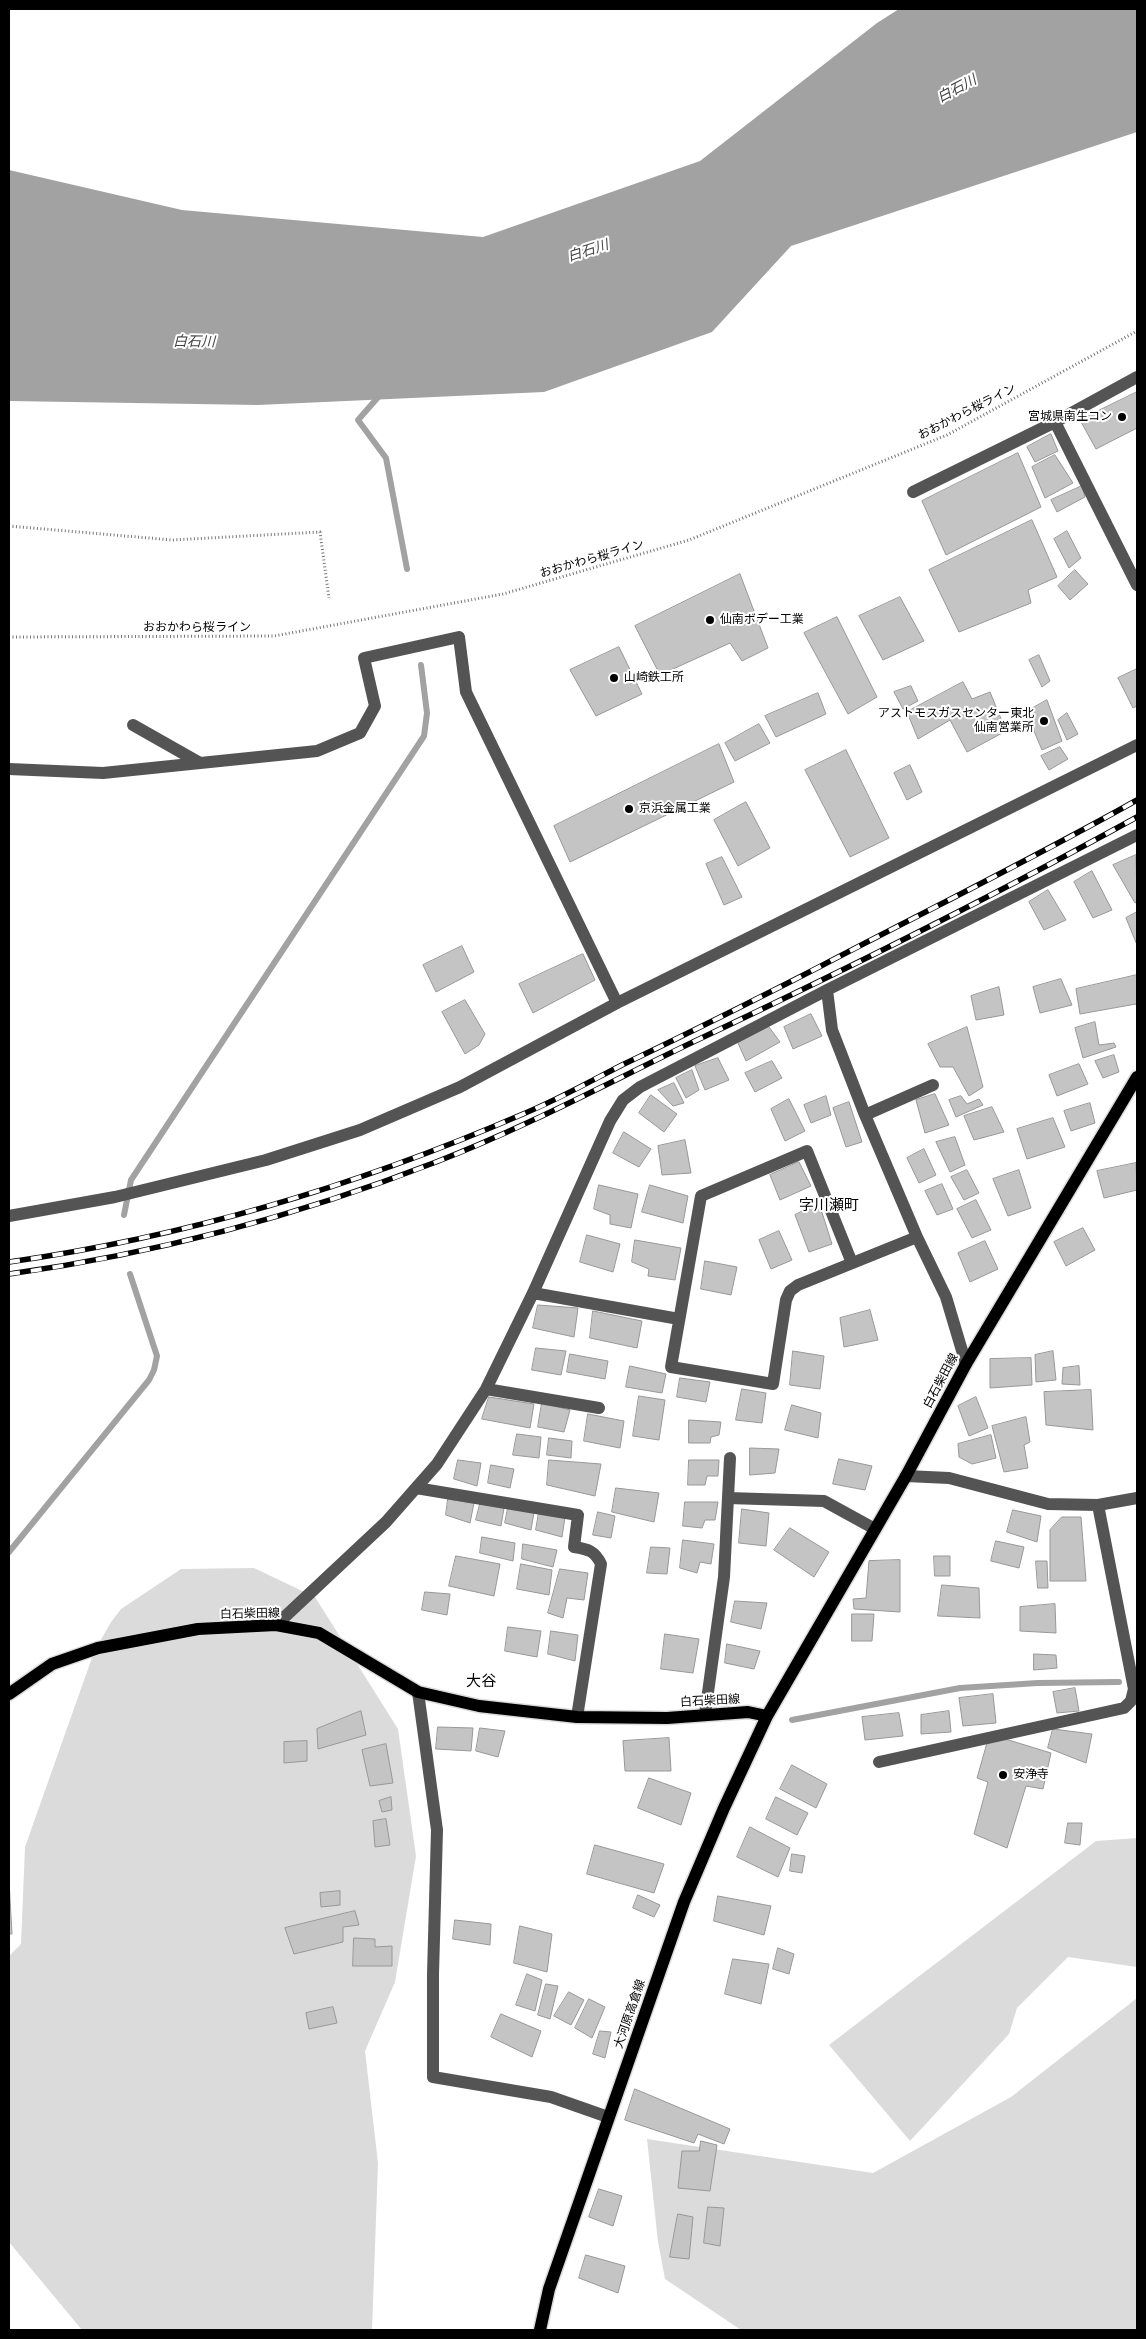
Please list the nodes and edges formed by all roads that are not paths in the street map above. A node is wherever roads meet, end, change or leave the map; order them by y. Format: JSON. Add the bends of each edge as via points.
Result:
{"nodes":[{"id":1,"x":1137,"y":378,"type":"edge"},
{"id":2,"x":1055,"y":422,"type":"junction"},
{"id":3,"x":914,"y":492,"type":"dead end"},
{"id":4,"x":1137,"y":585,"type":"edge"},
{"id":5,"x":133,"y":726,"type":"dead end"},
{"id":6,"x":1137,"y":745,"type":"edge"},
{"id":7,"x":200,"y":763,"type":"junction"},
{"id":8,"x":9,"y":769,"type":"edge"},
{"id":9,"x":1137,"y":835,"type":"edge"},
{"id":10,"x":827,"y":990,"type":"junction"},
{"id":11,"x":617,"y":1003,"type":"junction"},
{"id":12,"x":1137,"y":1077,"type":"edge"},
{"id":13,"x":933,"y":1085,"type":"dead end"},
{"id":14,"x":865,"y":1115,"type":"junction"},
{"id":15,"x":9,"y":1216,"type":"edge"},
{"id":16,"x":917,"y":1237,"type":"junction"},
{"id":17,"x":852,"y":1263,"type":"junction"},
{"id":18,"x":533,"y":1293,"type":"junction"},
{"id":19,"x":679,"y":1319,"type":"junction"},
{"id":20,"x":966,"y":1364,"type":"junction"},
{"id":21,"x":486,"y":1389,"type":"junction"},
{"id":22,"x":599,"y":1408,"type":"dead end"},
{"id":23,"x":730,"y":1458,"type":"dead end"},
{"id":24,"x":906,"y":1476,"type":"junction"},
{"id":25,"x":416,"y":1488,"type":"junction"},
{"id":26,"x":728,"y":1498,"type":"junction"},
{"id":27,"x":1137,"y":1498,"type":"edge"},
{"id":28,"x":1098,"y":1505,"type":"junction"},
{"id":29,"x":875,"y":1529,"type":"junction"},
{"id":30,"x":276,"y":1625,"type":"junction"},
{"id":31,"x":418,"y":1692,"type":"junction"},
{"id":32,"x":9,"y":1694,"type":"edge"},
{"id":33,"x":705,"y":1714,"type":"junction"},
{"id":34,"x":767,"y":1716,"type":"junction"},
{"id":35,"x":577,"y":1717,"type":"junction"},
{"id":36,"x":879,"y":1762,"type":"dead end"},
{"id":37,"x":608,"y":2117,"type":"junction"},
{"id":38,"x":540,"y":2330,"type":"edge"}],
"edges":[{"from":1,"to":2,"type":"street"},
{"from":2,"to":3,"type":"street"},
{"from":2,"to":4,"type":"street"},
{"from":5,"to":7,"type":"street"},
{"from":6,"to":11,"type":"street"},
{"from":7,"to":8,"type":"street","via":[[103,774]]},
{"from":7,"to":11,"type":"street","via":[[317,751],[360,733],[375,706],[364,658],[459,638],[466,692]]},
{"from":9,"to":10,"type":"street"},
{"from":10,"to":14,"type":"street","via":[[832,1030]]},
{"from":10,"to":18,"type":"street","via":[[640,1088],[624,1100],[610,1122]]},
{"from":11,"to":15,"type":"street","via":[[460,1087],[360,1130],[266,1160],[136,1192]]},
{"from":12,"to":20,"type":"main road","name":"白石柴田線"},
{"from":13,"to":14,"type":"street"},
{"from":14,"to":16,"type":"street"},
{"from":16,"to":17,"type":"street"},
{"from":16,"to":20,"type":"street","via":[[946,1297]]},
{"from":17,"to":19,"type":"street","via":[[790,1291],[774,1384],[671,1367]]},
{"from":17,"to":19,"type":"street","via":[[807,1151],[701,1196]]},
{"from":18,"to":19,"type":"street"},
{"from":18,"to":21,"type":"street"},
{"from":20,"to":24,"type":"main road","name":"白石柴田線"},
{"from":21,"to":22,"type":"street"},
{"from":21,"to":25,"type":"street","via":[[437,1464]]},
{"from":23,"to":26,"type":"street"},
{"from":24,"to":28,"type":"street","via":[[949,1478],[1048,1504]]},
{"from":24,"to":29,"type":"main road","name":"白石柴田線"},
{"from":25,"to":30,"type":"street","via":[[386,1522]]},
{"from":25,"to":35,"type":"street","via":[[578,1515],[574,1547],[597,1554],[601,1564]]},
{"from":26,"to":29,"type":"street","via":[[824,1501]]},
{"from":26,"to":33,"type":"street","via":[[724,1577]]},
{"from":27,"to":28,"type":"street"},
{"from":28,"to":36,"type":"street","via":[[1134,1689],[1131,1701],[1124,1708]]},
{"from":29,"to":34,"type":"main road","name":"白石柴田線"},
{"from":30,"to":31,"type":"main road","name":"白石柴田線","via":[[319,1633]]},
{"from":30,"to":32,"type":"main road","name":"白石柴田線","via":[[198,1629],[98,1648],[52,1664]]},
{"from":31,"to":35,"type":"main road","name":"白石柴田線","via":[[479,1706]]},
{"from":31,"to":37,"type":"street","via":[[437,1830],[433,2077],[552,2098]]},
{"from":33,"to":34,"type":"main road","name":"白石柴田線","via":[[748,1712]]},
{"from":33,"to":35,"type":"main road","name":"白石柴田線","via":[[667,1718]]},
{"from":34,"to":37,"type":"main road","name":"大河原高倉線","via":[[684,1902]]},
{"from":37,"to":38,"type":"main road","name":"大河原高倉線","via":[[549,2288]]}]}
